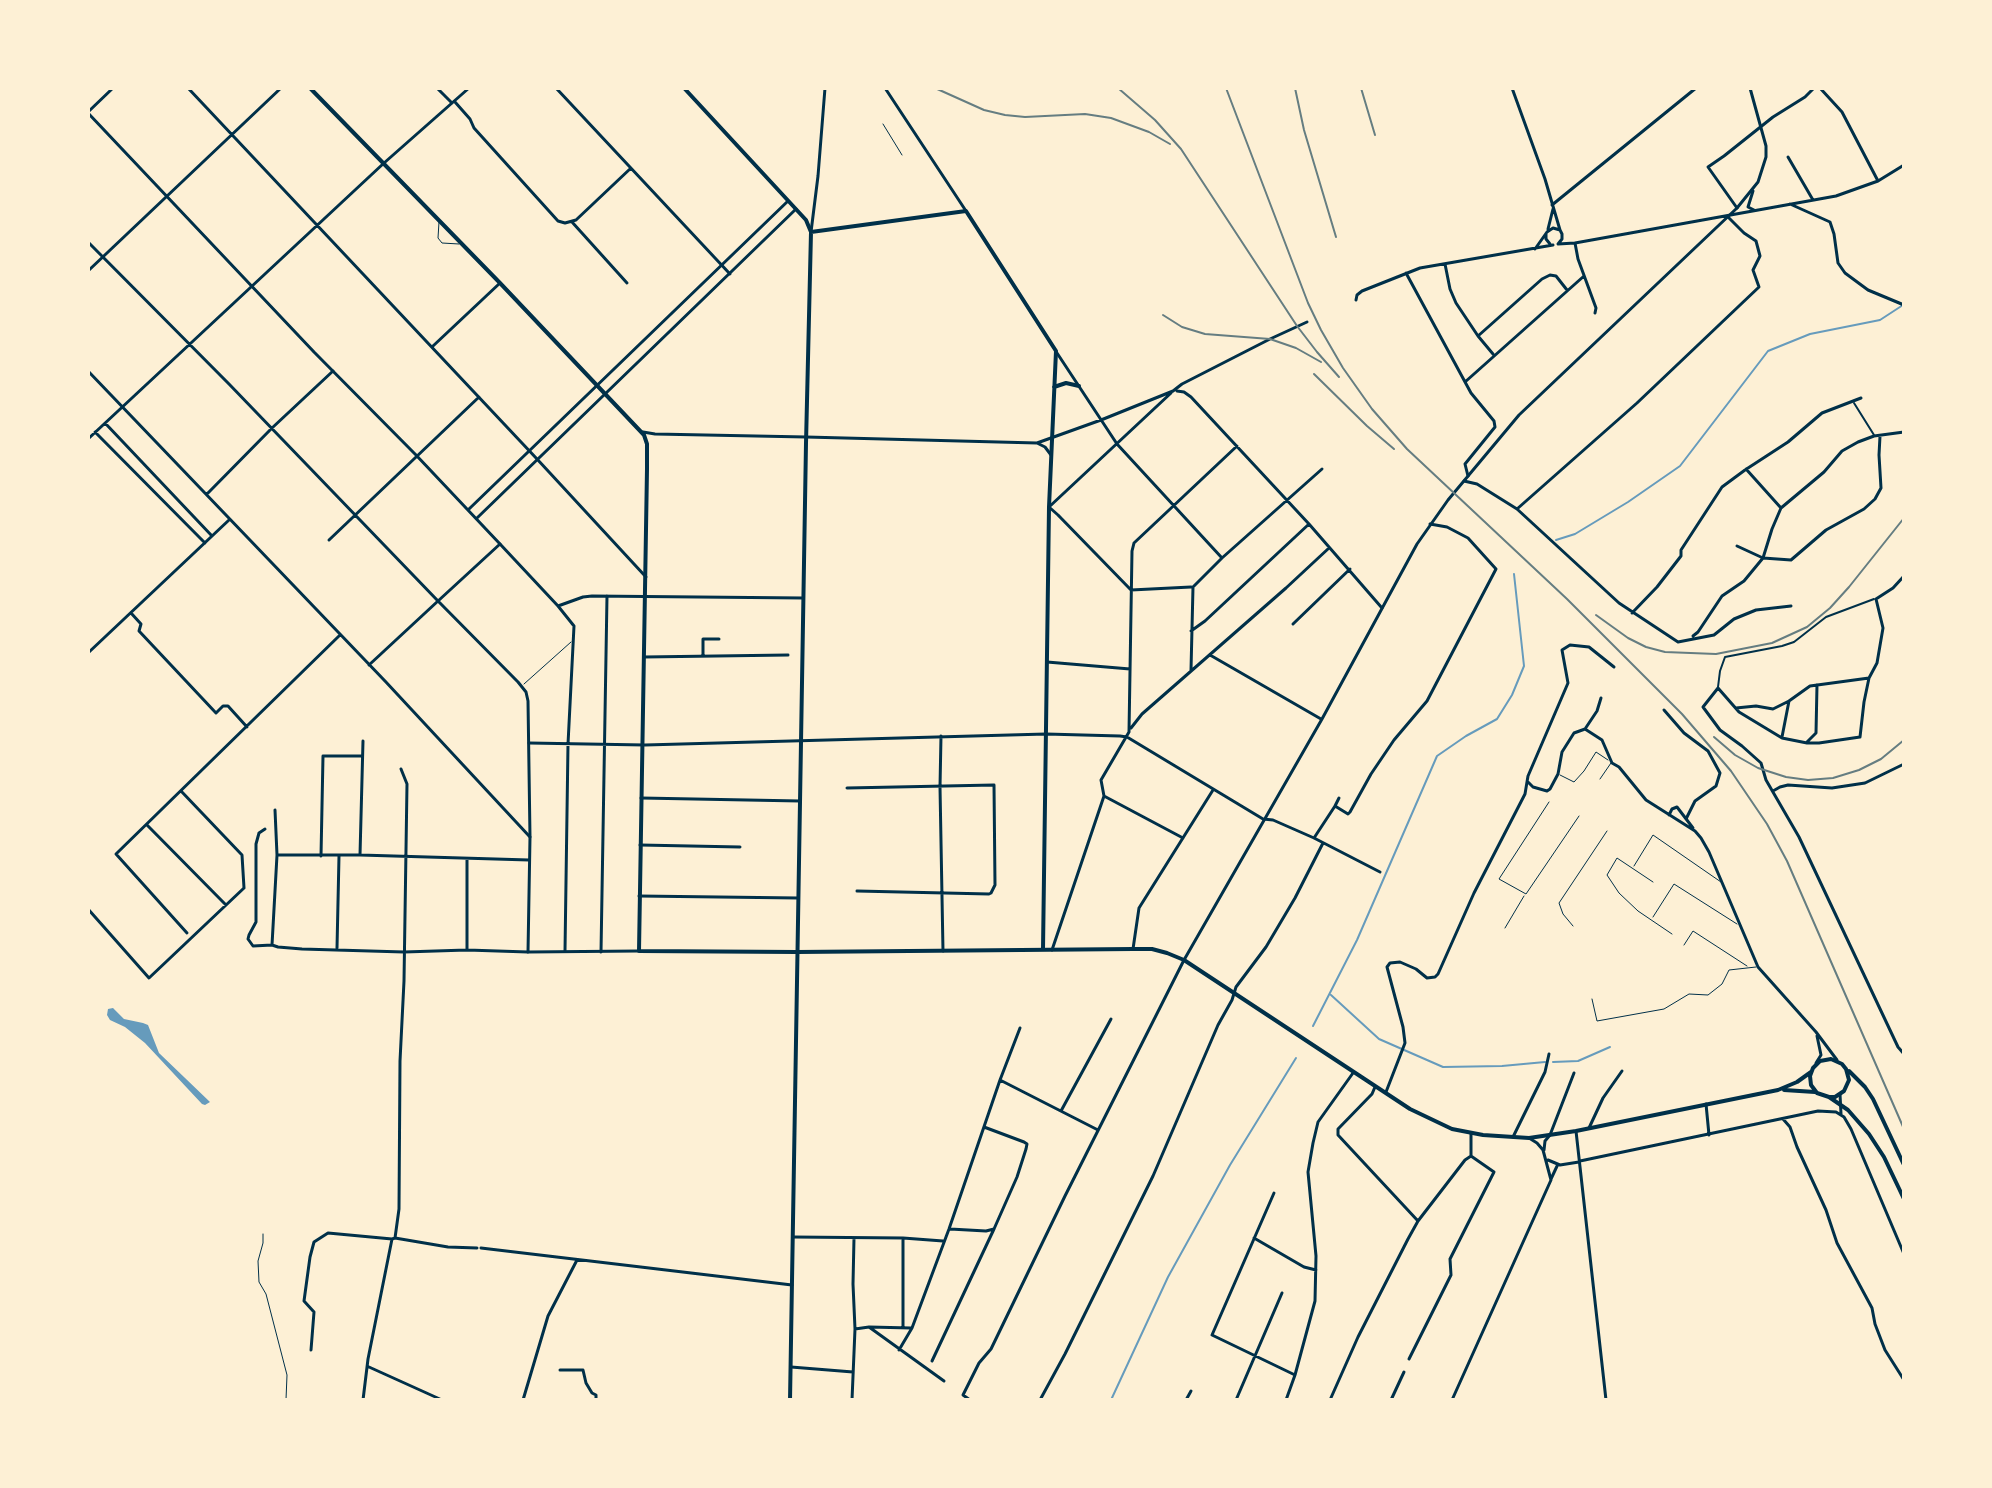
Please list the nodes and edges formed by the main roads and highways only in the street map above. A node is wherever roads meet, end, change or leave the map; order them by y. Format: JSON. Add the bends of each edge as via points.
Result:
{"nodes":[{"id":1,"x":310,"y":88,"type":"edge"},
{"id":2,"x":684,"y":88,"type":"edge"},
{"id":3,"x":811,"y":232,"type":"junction"},
{"id":4,"x":1079,"y":386,"type":"road end"},
{"id":5,"x":1054,"y":387,"type":"junction"},
{"id":6,"x":1043,"y":949,"type":"junction"},
{"id":7,"x":797,"y":952,"type":"junction"},
{"id":8,"x":1846,"y":1069,"type":"junction"},
{"id":9,"x":1811,"y":1072,"type":"junction"},
{"id":10,"x":1778,"y":1090,"type":"junction"},
{"id":11,"x":1817,"y":1093,"type":"junction"},
{"id":12,"x":1829,"y":1097,"type":"junction"},
{"id":13,"x":1904,"y":1165,"type":"edge"},
{"id":14,"x":1904,"y":1199,"type":"edge"},
{"id":15,"x":790,"y":1400,"type":"edge"}],
"edges":[{"from":1,"to":7,"type":"main road","via":[[643,432],[646,577],[639,951]]},
{"from":2,"to":3,"type":"main road","via":[[808,222]]},
{"from":3,"to":5,"type":"main road","via":[[966,211],[1056,351]]},
{"from":3,"to":7,"type":"main road"},
{"from":4,"to":5,"type":"main road"},
{"from":5,"to":6,"type":"main road"},
{"from":6,"to":7,"type":"main road"},
{"from":6,"to":10,"type":"main road","via":[[1152,949],[1184,960],[1424,1117],[1471,1133],[1529,1138]]},
{"from":7,"to":15,"type":"main road"},
{"from":8,"to":9,"type":"main road","via":[[1837,1060],[1825,1059]]},
{"from":8,"to":12,"type":"main road","via":[[1844,1091]]},
{"from":8,"to":13,"type":"main road","via":[[1873,1099]]},
{"from":9,"to":10,"type":"main road"},
{"from":9,"to":11,"type":"main road"},
{"from":10,"to":11,"type":"main road"},
{"from":11,"to":12,"type":"main road"},
{"from":12,"to":14,"type":"main road","via":[[1853,1115],[1880,1149]]}]}
